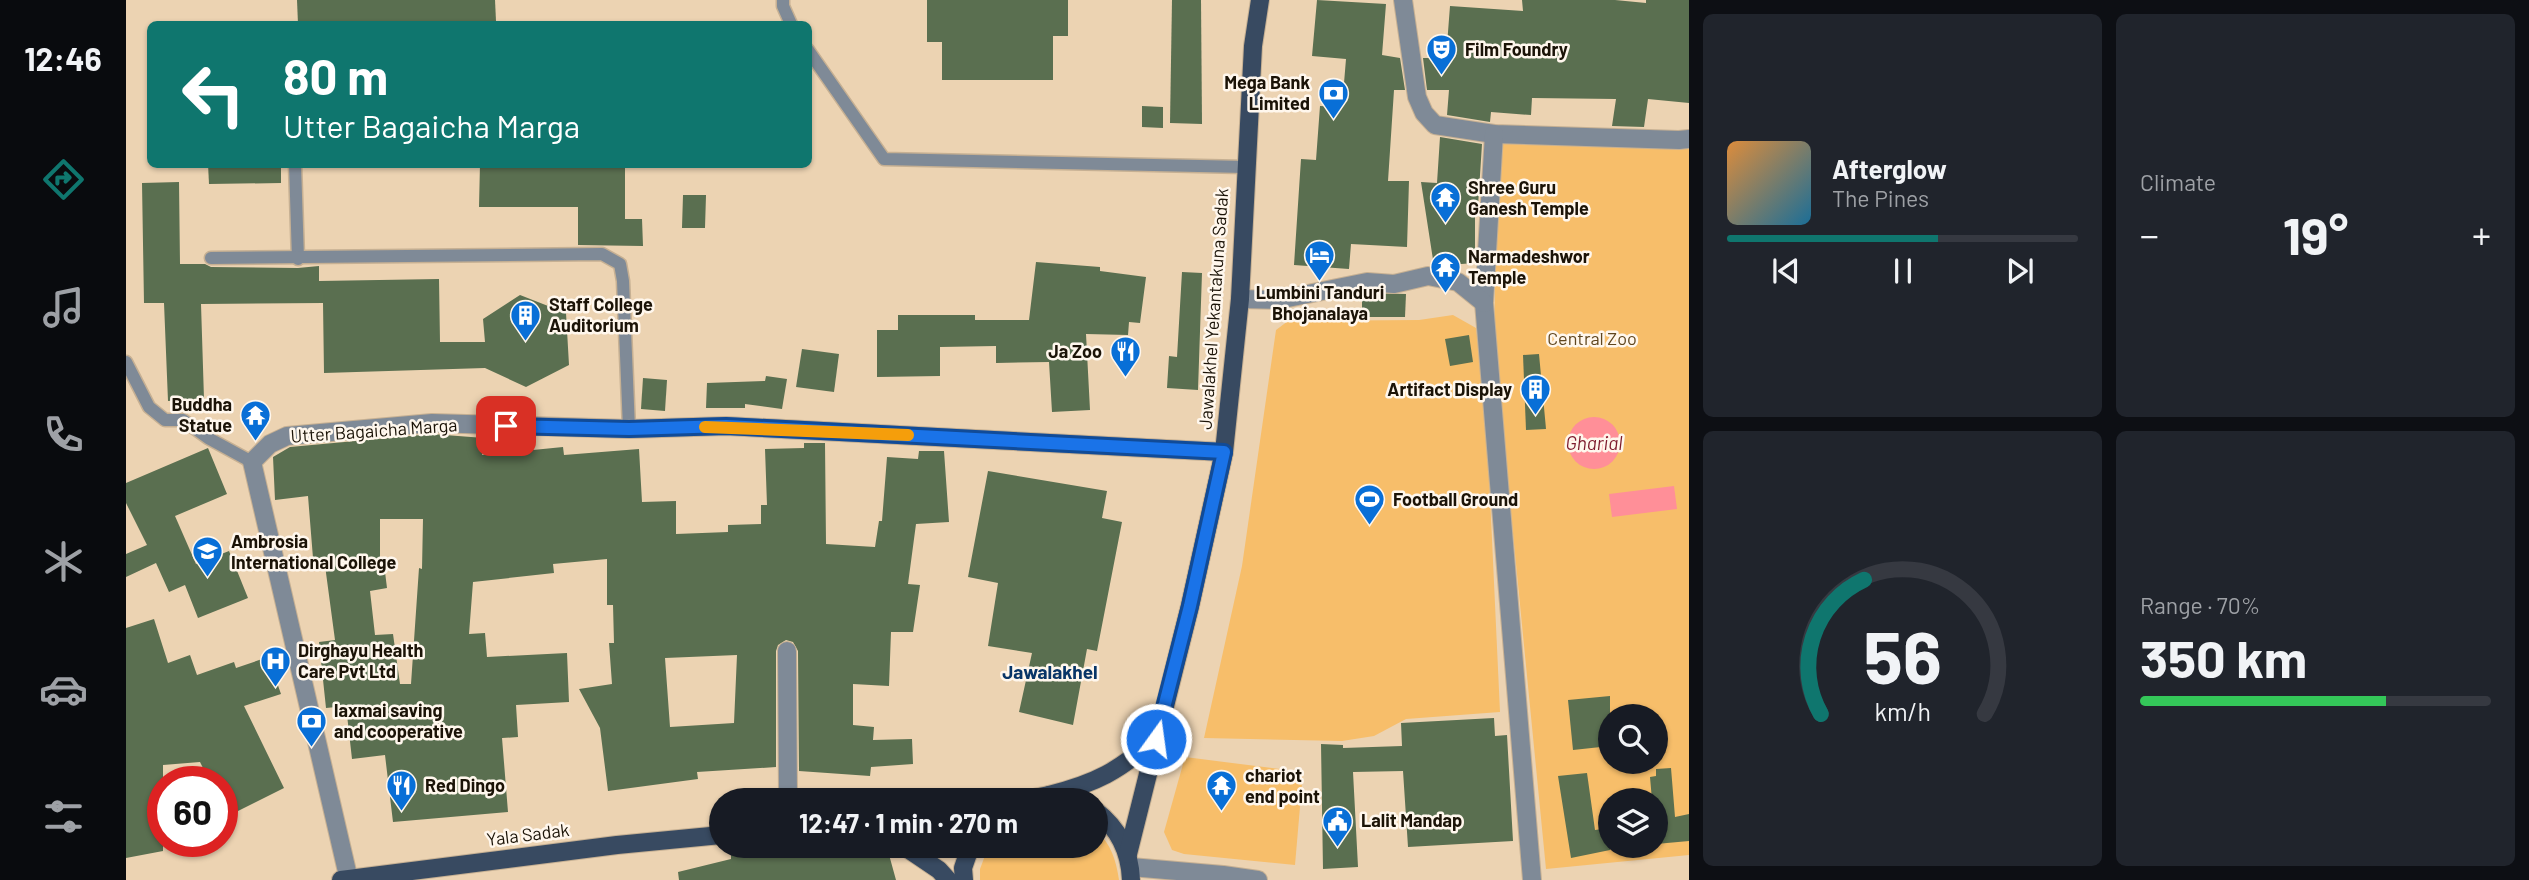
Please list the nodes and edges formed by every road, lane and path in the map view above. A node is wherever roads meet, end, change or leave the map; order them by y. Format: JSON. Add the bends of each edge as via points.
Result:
{"nodes":[{"id":1,"x":783,"y":0,"type":"edge"},
{"id":2,"x":1260,"y":0,"type":"edge"},
{"id":3,"x":1403,"y":0,"type":"edge"},
{"id":4,"x":790,"y":21,"type":"edge"},
{"id":5,"x":812,"y":56,"type":"edge"},
{"id":6,"x":1494,"y":134,"type":"junction"},
{"id":7,"x":1689,"y":139,"type":"edge"},
{"id":8,"x":1245,"y":167,"type":"junction"},
{"id":9,"x":295,"y":168,"type":"edge"},
{"id":10,"x":211,"y":258,"type":"dead end"},
{"id":11,"x":298,"y":259,"type":"junction"},
{"id":12,"x":1240,"y":299,"type":"junction"},
{"id":13,"x":1484,"y":303,"type":"junction"},
{"id":14,"x":126,"y":362,"type":"edge"},
{"id":15,"x":629,"y":429,"type":"junction"},
{"id":16,"x":1224,"y":452,"type":"junction"},
{"id":17,"x":252,"y":462,"type":"junction"},
{"id":18,"x":788,"y":651,"type":"dead end"},
{"id":19,"x":1156,"y":739,"type":"junction"},
{"id":20,"x":788,"y":788,"type":"edge"},
{"id":21,"x":1078,"y":788,"type":"edge"},
{"id":22,"x":1108,"y":823,"type":"edge"},
{"id":23,"x":709,"y":836,"type":"edge"},
{"id":24,"x":921,"y":858,"type":"edge"},
{"id":25,"x":966,"y":858,"type":"edge"},
{"id":26,"x":1130,"y":867,"type":"edge"},
{"id":27,"x":1223,"y":874,"type":"junction"},
{"id":28,"x":346,"y":880,"type":"edge"},
{"id":29,"x":948,"y":880,"type":"edge"},
{"id":30,"x":964,"y":880,"type":"edge"},
{"id":31,"x":1182,"y":880,"type":"edge"},
{"id":32,"x":1258,"y":880,"type":"edge"},
{"id":33,"x":1532,"y":880,"type":"edge"}],
"edges":[{"from":1,"to":4,"type":"lane"},
{"from":2,"to":8,"type":"main road","name":"Jawalakhel Yekantakuna Sadak"},
{"from":3,"to":6,"type":"street","via":[[1417,97],[1424,113],[1435,125]]},
{"from":5,"to":8,"type":"lane","via":[[884,159]]},
{"from":6,"to":7,"type":"street"},
{"from":6,"to":13,"type":"street"},
{"from":8,"to":12,"type":"main road","name":"Jawalakhel Yekantakuna Sadak"},
{"from":9,"to":11,"type":"lane"},
{"from":10,"to":11,"type":"lane"},
{"from":11,"to":15,"type":"lane","via":[[602,254],[620,264],[622,273]]},
{"from":12,"to":13,"type":"street","via":[[1278,300],[1367,282],[1394,284],[1428,276],[1458,282]]},
{"from":12,"to":16,"type":"main road","name":"Jawalakhel Yekantakuna Sadak"},
{"from":13,"to":33,"type":"street"},
{"from":14,"to":17,"type":"lane","via":[[149,407],[165,420],[183,420]]},
{"from":15,"to":16,"type":"street","name":"Utter Bagaicha Marga","via":[[726,426]]},
{"from":15,"to":17,"type":"street","name":"Utter Bagaicha Marga","via":[[432,424],[287,436],[270,444]]},
{"from":16,"to":19,"type":"main road","name":"Jawalakhel Yekantakuna Sadak"},
{"from":17,"to":28,"type":"street"},
{"from":18,"to":20,"type":"street"},
{"from":19,"to":21,"type":"main road","via":[[1125,765]]},
{"from":19,"to":26,"type":"main road","name":"Jawalakhel Yekantakuna Sadak"},
{"from":22,"to":26,"type":"main road","via":[[1116,831]]},
{"from":23,"to":28,"type":"main road","name":"Yala Sadak"},
{"from":24,"to":29,"type":"main road"},
{"from":25,"to":30,"type":"main road"},
{"from":26,"to":27,"type":"street"},
{"from":27,"to":31,"type":"street"},
{"from":27,"to":32,"type":"street"}]}
